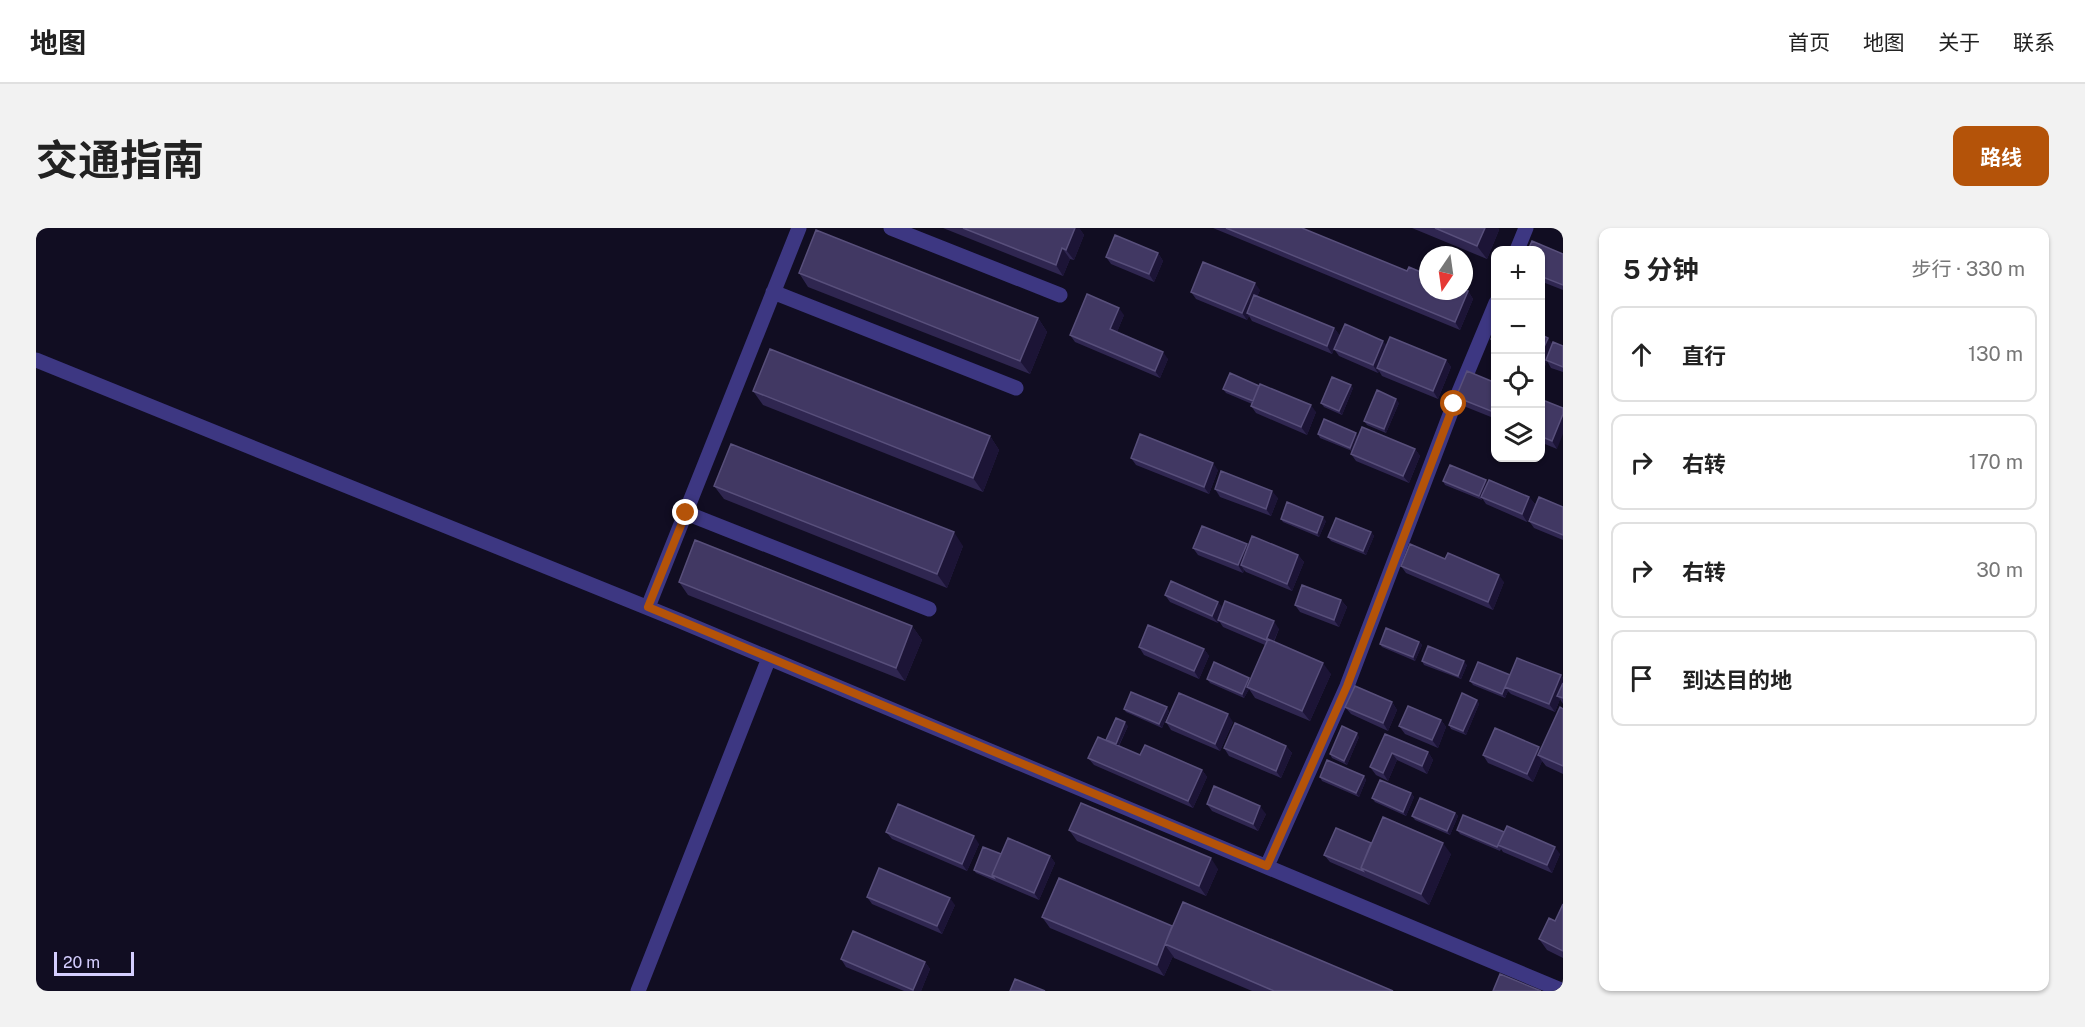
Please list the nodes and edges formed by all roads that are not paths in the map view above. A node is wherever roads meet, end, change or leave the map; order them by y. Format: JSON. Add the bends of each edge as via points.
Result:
{"nodes":[{"id":1,"x":798,"y":228,"type":"edge"},
{"id":2,"x":891,"y":228,"type":"edge"},
{"id":3,"x":1526,"y":228,"type":"edge"},
{"id":4,"x":1519,"y":246,"type":"edge"},
{"id":5,"x":773,"y":292,"type":"junction"},
{"id":6,"x":1060,"y":295,"type":"dead end"},
{"id":7,"x":1491,"y":316,"type":"edge"},
{"id":8,"x":36,"y":360,"type":"edge"},
{"id":9,"x":1016,"y":388,"type":"dead end"},
{"id":10,"x":686,"y":513,"type":"junction"},
{"id":11,"x":648,"y":607,"type":"junction"},
{"id":12,"x":929,"y":609,"type":"dead end"},
{"id":13,"x":770,"y":658,"type":"junction"},
{"id":14,"x":1267,"y":866,"type":"junction"},
{"id":15,"x":638,"y":991,"type":"edge"},
{"id":16,"x":1563,"y":991,"type":"edge"}],
"edges":[{"from":1,"to":5,"type":"street"},
{"from":2,"to":6,"type":"street"},
{"from":3,"to":4,"type":"street"},
{"from":5,"to":9,"type":"street"},
{"from":5,"to":10,"type":"street"},
{"from":7,"to":14,"type":"street","via":[[1347,686]]},
{"from":8,"to":11,"type":"street"},
{"from":10,"to":11,"type":"street"},
{"from":10,"to":12,"type":"street"},
{"from":11,"to":13,"type":"street"},
{"from":13,"to":14,"type":"street"},
{"from":13,"to":15,"type":"street"},
{"from":14,"to":16,"type":"street"}]}
